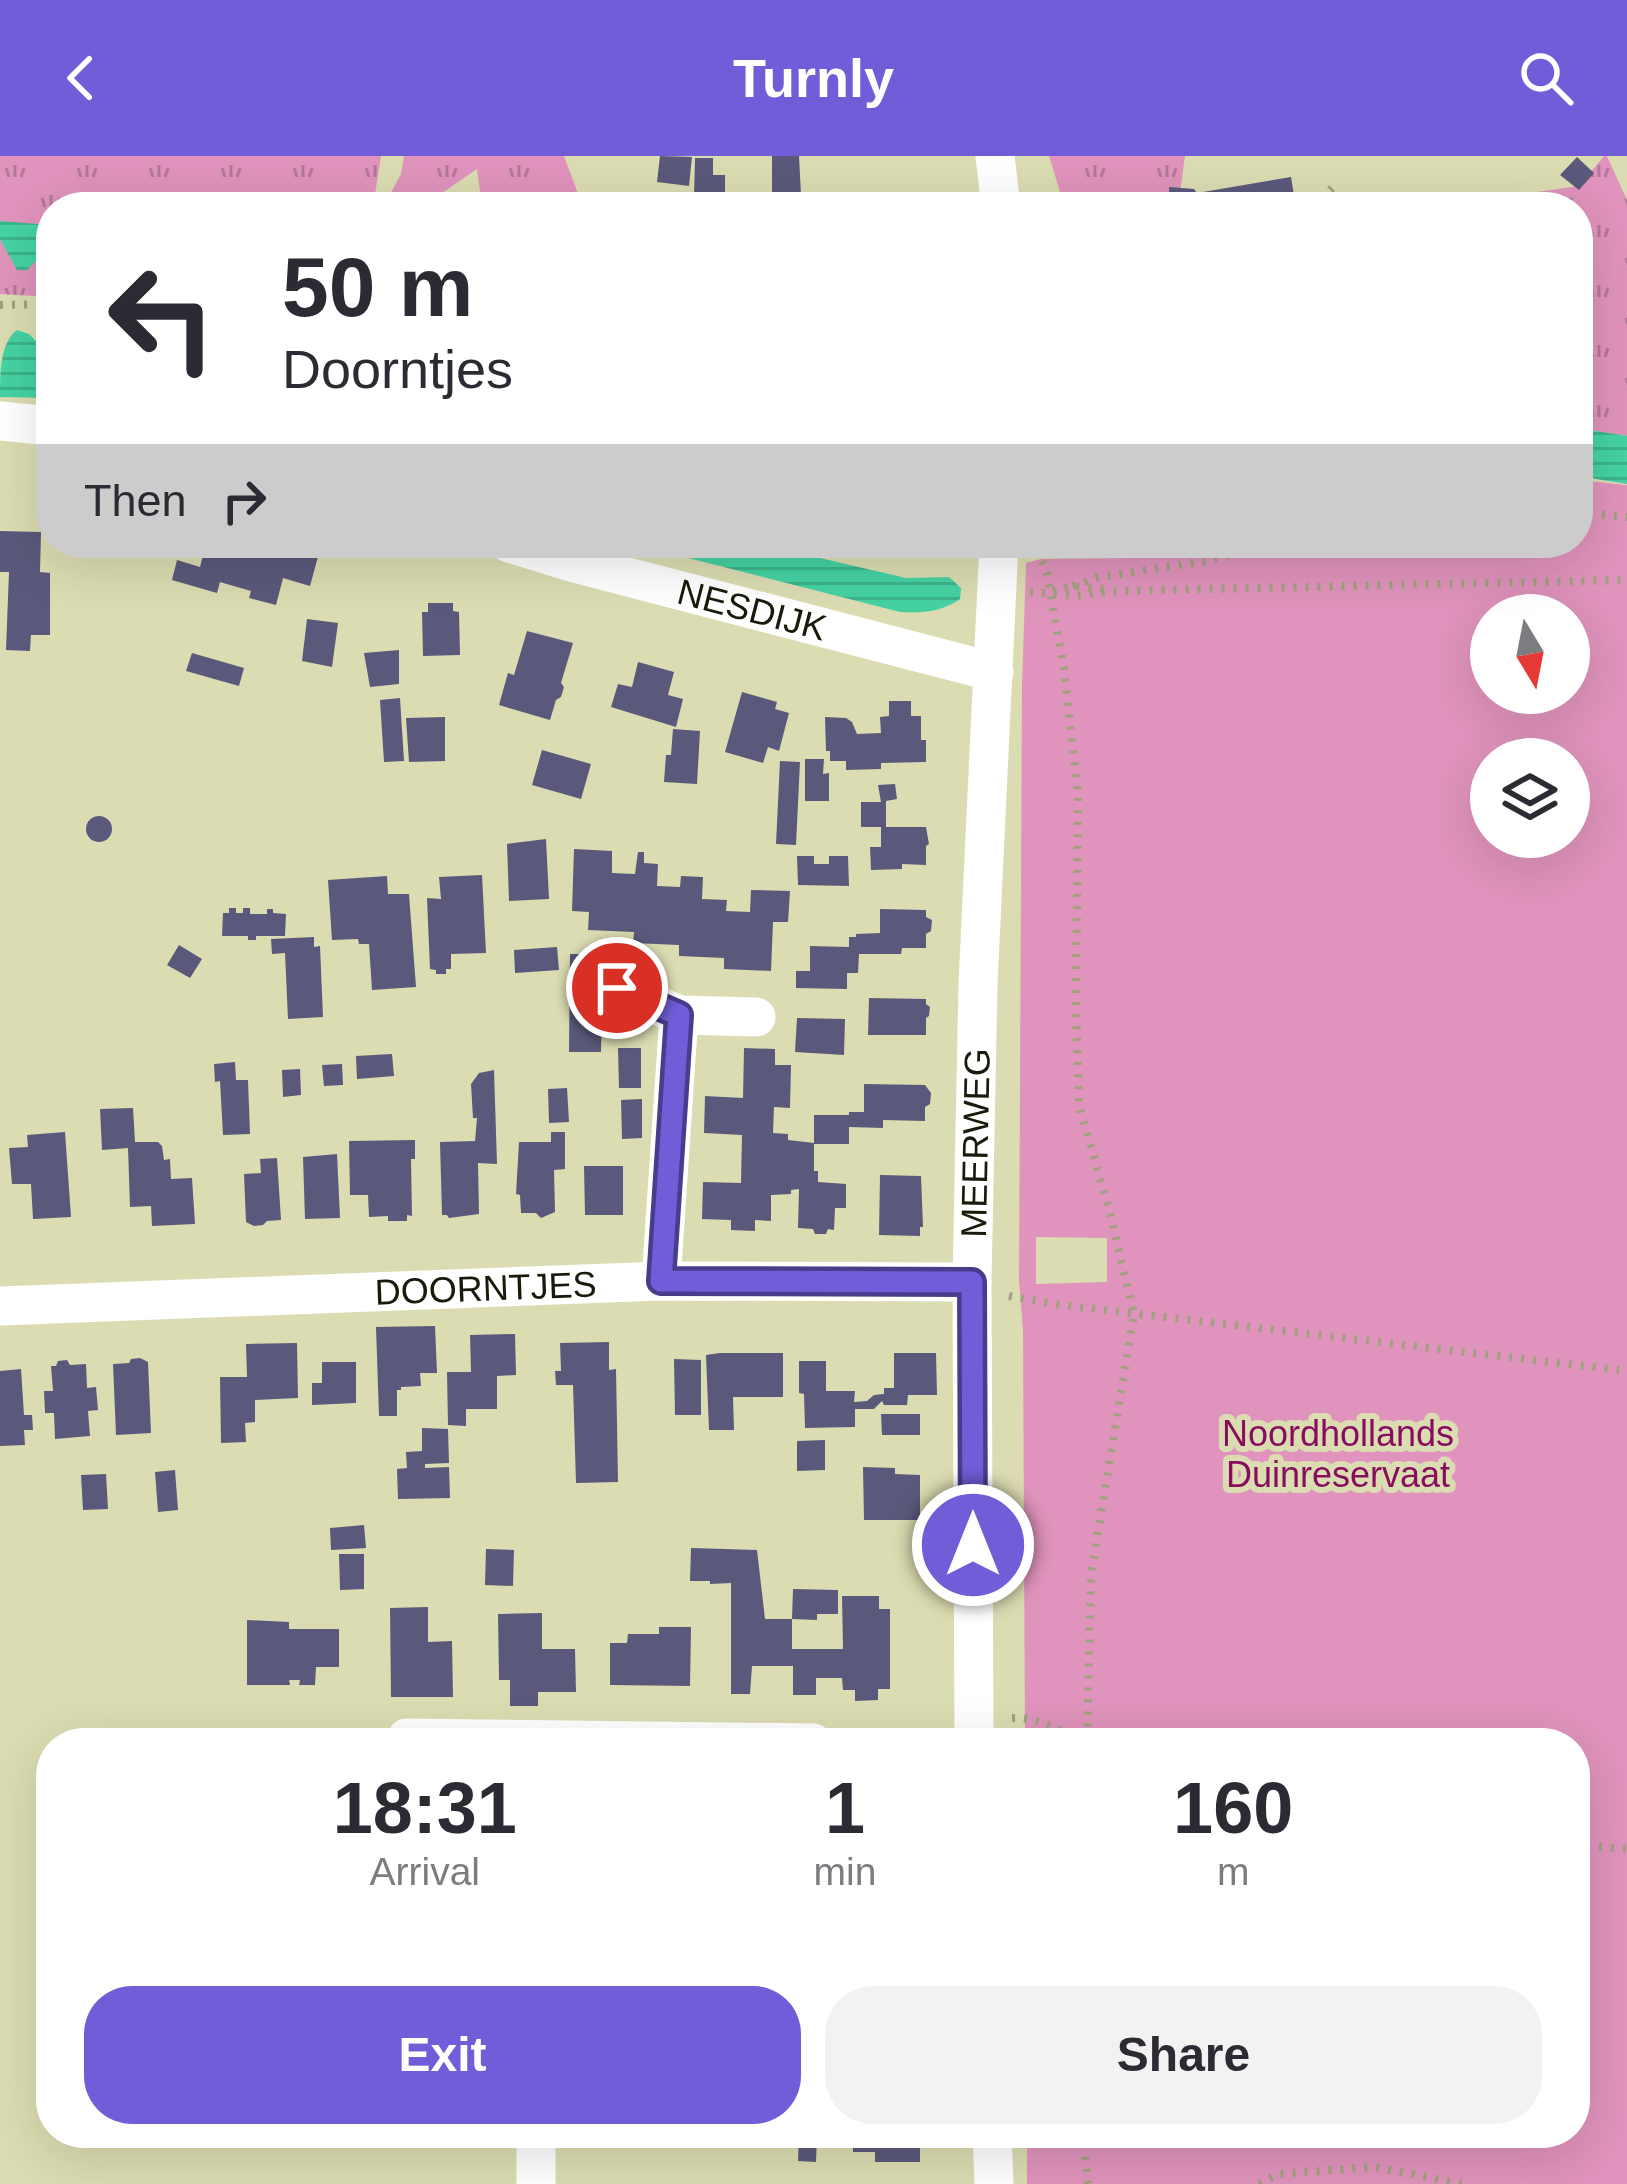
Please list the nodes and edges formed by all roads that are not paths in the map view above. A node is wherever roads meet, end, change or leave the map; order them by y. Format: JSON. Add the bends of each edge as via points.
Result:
{"nodes":[{"id":1,"x":995,"y":156,"type":"edge"},
{"id":2,"x":999,"y":192,"type":"edge"},
{"id":3,"x":0,"y":421,"type":"edge"},
{"id":4,"x":36,"y":425,"type":"edge"},
{"id":5,"x":560,"y":558,"type":"edge"},
{"id":6,"x":999,"y":558,"type":"edge"},
{"id":7,"x":994,"y":672,"type":"junction"},
{"id":8,"x":617,"y":988,"type":"dead end"},
{"id":9,"x":679,"y":1015,"type":"junction"},
{"id":10,"x":757,"y":1017,"type":"dead end"},
{"id":11,"x":661,"y":1281,"type":"junction"},
{"id":12,"x":972,"y":1282,"type":"junction"},
{"id":13,"x":0,"y":1306,"type":"edge"},
{"id":14,"x":974,"y":1728,"type":"edge"},
{"id":15,"x":536,"y":2148,"type":"edge"},
{"id":16,"x":993,"y":2148,"type":"edge"},
{"id":17,"x":536,"y":2184,"type":"edge"},
{"id":18,"x":994,"y":2184,"type":"edge"}],
"edges":[{"from":1,"to":2,"type":"street"},
{"from":3,"to":4,"type":"street"},
{"from":5,"to":7,"type":"street","name":"NESDIJK"},
{"from":6,"to":7,"type":"street","name":"MEERWEG"},
{"from":7,"to":12,"type":"street","name":"MEERWEG"},
{"from":8,"to":9,"type":"street"},
{"from":9,"to":10,"type":"street"},
{"from":9,"to":11,"type":"street"},
{"from":11,"to":12,"type":"street","name":"DOORNTJES"},
{"from":11,"to":13,"type":"street","name":"DOORNTJES"},
{"from":12,"to":14,"type":"street","name":"MEERWEG"},
{"from":15,"to":17,"type":"street"},
{"from":16,"to":18,"type":"street"}]}
